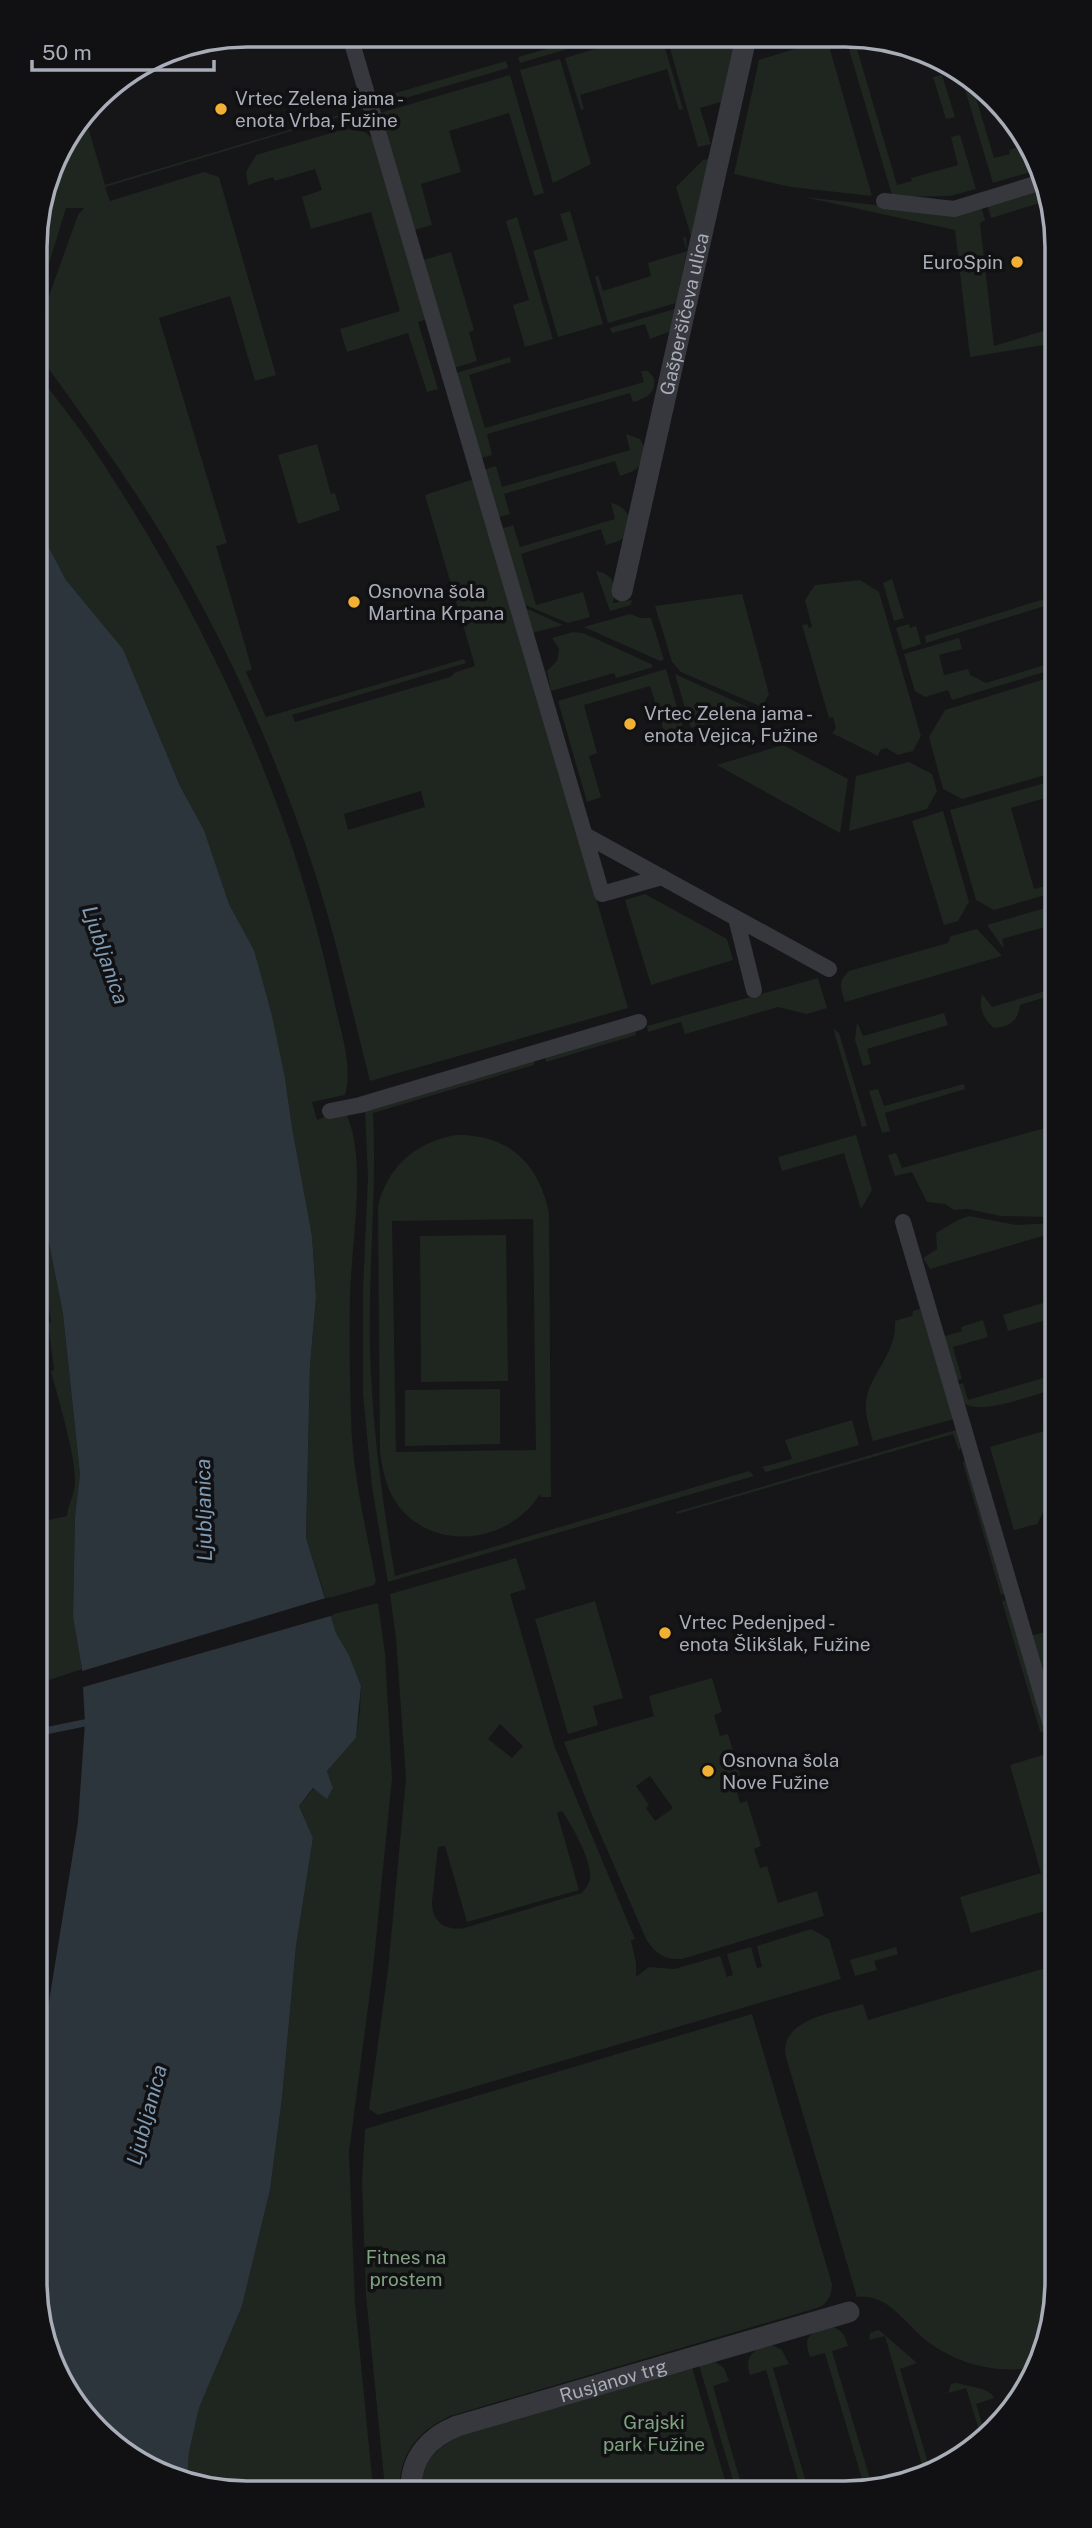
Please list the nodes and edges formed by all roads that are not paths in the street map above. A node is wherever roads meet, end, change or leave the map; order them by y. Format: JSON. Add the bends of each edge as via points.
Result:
{"nodes":[{"id":1,"x":353,"y":47,"type":"edge"},
{"id":2,"x":744,"y":47,"type":"edge"},
{"id":3,"x":1034,"y":184,"type":"edge"},
{"id":4,"x":884,"y":201,"type":"dead end"},
{"id":5,"x":622,"y":591,"type":"dead end"},
{"id":6,"x":585,"y":835,"type":"junction"},
{"id":7,"x":662,"y":877,"type":"junction"},
{"id":8,"x":736,"y":918,"type":"junction"},
{"id":9,"x":829,"y":969,"type":"dead end"},
{"id":10,"x":754,"y":990,"type":"dead end"},
{"id":11,"x":639,"y":1022,"type":"dead end"},
{"id":12,"x":330,"y":1111,"type":"dead end"},
{"id":13,"x":903,"y":1222,"type":"dead end"},
{"id":14,"x":1044,"y":1703,"type":"edge"},
{"id":15,"x":849,"y":2312,"type":"dead end"},
{"id":16,"x":412,"y":2481,"type":"edge"}],
"edges":[{"from":1,"to":6,"type":"street"},
{"from":2,"to":5,"type":"street","name":"Gašperšičeva ulica"},
{"from":3,"to":4,"type":"street","via":[[954,209]]},
{"from":6,"to":7,"type":"street"},
{"from":6,"to":7,"type":"street","via":[[602,894]]},
{"from":7,"to":8,"type":"street"},
{"from":8,"to":9,"type":"street"},
{"from":8,"to":10,"type":"street"},
{"from":11,"to":12,"type":"street"},
{"from":13,"to":14,"type":"street"},
{"from":15,"to":16,"type":"street","name":"Rusjanov trg","via":[[457,2426],[425,2447]]}]}
